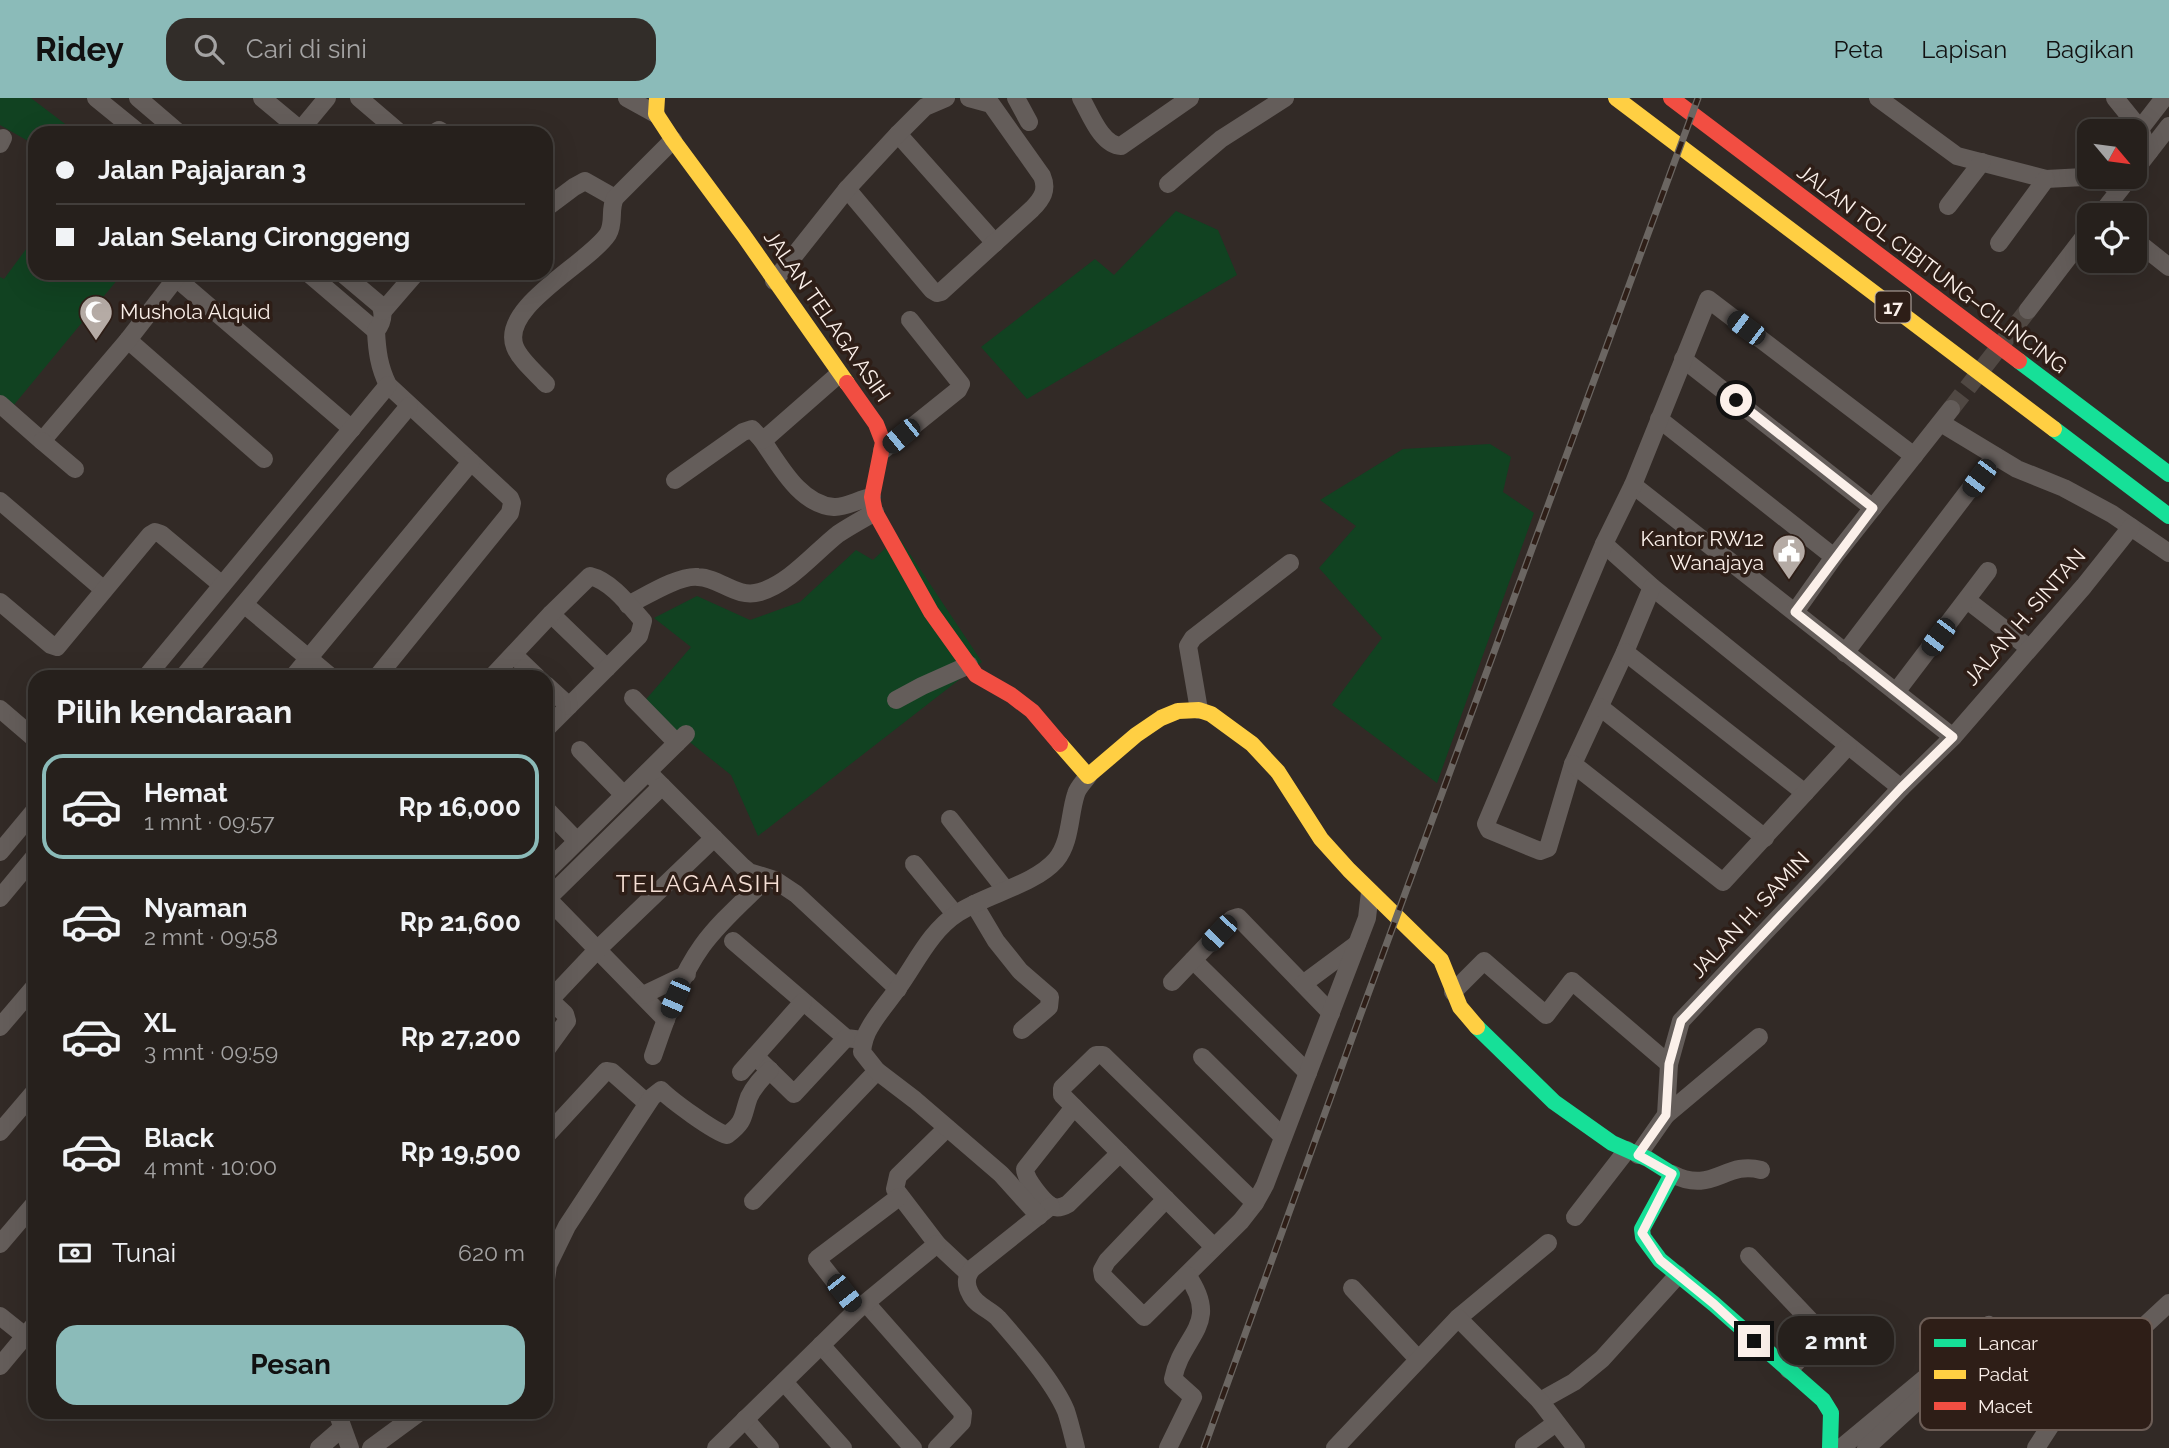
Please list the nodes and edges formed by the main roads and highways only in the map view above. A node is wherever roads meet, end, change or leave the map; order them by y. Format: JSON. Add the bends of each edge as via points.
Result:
{"nodes":[{"id":1,"x":1616,"y":98,"type":"edge"},
{"id":2,"x":1671,"y":98,"type":"edge"},
{"id":3,"x":657,"y":106,"type":"edge"},
{"id":4,"x":2169,"y":474,"type":"edge"},
{"id":5,"x":2169,"y":516,"type":"edge"},
{"id":6,"x":1830,"y":1448,"type":"edge"}],
"edges":[{"from":1,"to":5,"type":"main road","number":"17"},
{"from":2,"to":4,"type":"main road","name":"JALAN TOL CIBITUNG–CILINCING","number":"17"},
{"from":3,"to":6,"type":"main road","name":"JALAN TELAGA ASIH","via":[[673,140],[876,424],[883,442],[874,505],[883,528],[932,612],[976,675],[1032,711],[1088,776],[1136,735],[1178,711],[1211,714],[1252,744],[1278,772],[1321,839],[1441,960],[1466,1016],[1543,1094],[1612,1143],[1672,1174],[1642,1233],[1660,1260],[1823,1400],[1831,1413]]}]}
